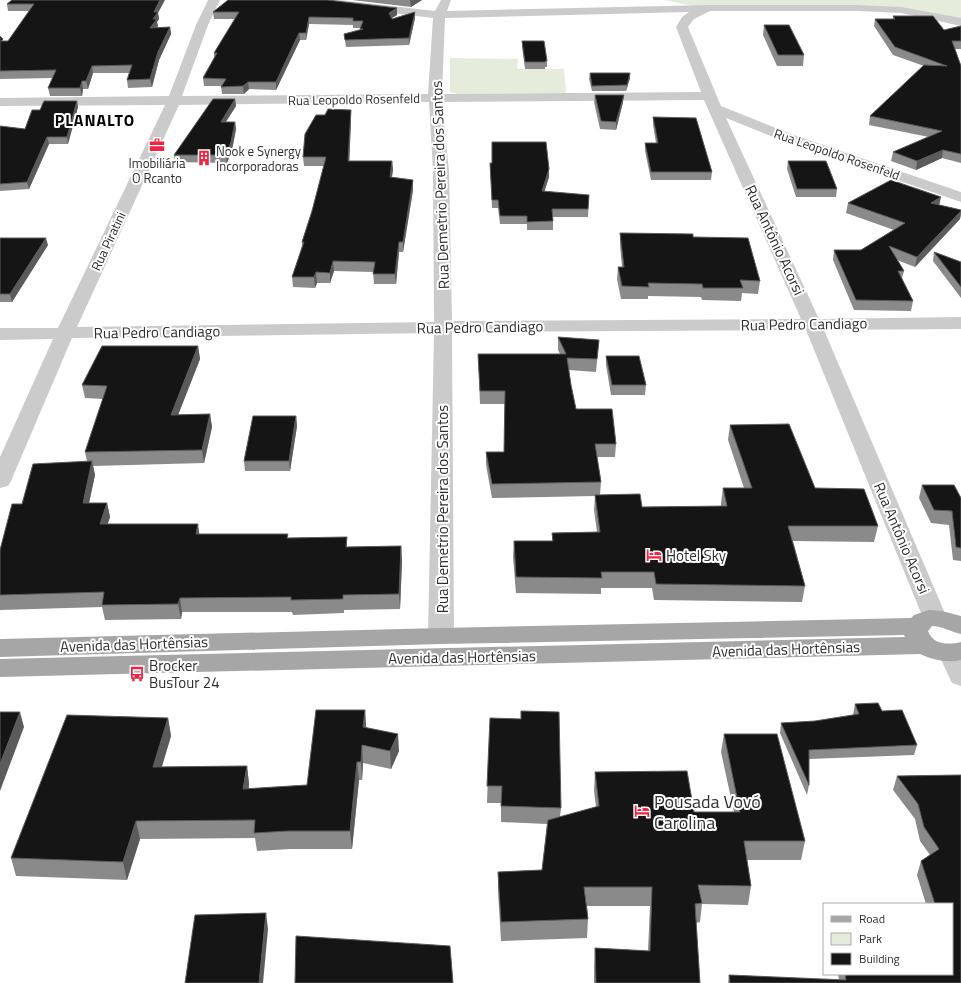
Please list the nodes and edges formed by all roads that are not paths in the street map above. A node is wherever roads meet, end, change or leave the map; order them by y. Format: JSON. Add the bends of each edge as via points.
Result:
{"nodes":[{"id":1,"x":214,"y":0,"type":"edge"},
{"id":2,"x":309,"y":0,"type":"edge"},
{"id":3,"x":446,"y":0,"type":"edge"},
{"id":4,"x":657,"y":0,"type":"edge"},
{"id":5,"x":701,"y":9,"type":"junction"},
{"id":6,"x":440,"y":15,"type":"junction"},
{"id":7,"x":961,"y":22,"type":"edge"},
{"id":8,"x":435,"y":97,"type":"junction"},
{"id":9,"x":174,"y":101,"type":"junction"},
{"id":10,"x":0,"y":102,"type":"edge"},
{"id":11,"x":712,"y":103,"type":"junction"},
{"id":12,"x":961,"y":196,"type":"edge"},
{"id":13,"x":961,"y":323,"type":"edge"},
{"id":14,"x":813,"y":324,"type":"junction"},
{"id":15,"x":443,"y":328,"type":"junction"},
{"id":16,"x":65,"y":333,"type":"junction"},
{"id":17,"x":0,"y":334,"type":"edge"},
{"id":18,"x":0,"y":480,"type":"edge"},
{"id":19,"x":961,"y":626,"type":"edge"},
{"id":20,"x":925,"y":630,"type":"junction"},
{"id":21,"x":441,"y":636,"type":"junction"},
{"id":22,"x":0,"y":648,"type":"edge"},
{"id":23,"x":956,"y":652,"type":"edge"},
{"id":24,"x":0,"y":668,"type":"edge"},
{"id":25,"x":961,"y":678,"type":"edge"}],
"edges":[{"from":1,"to":9,"type":"street","name":"Rua Piratini"},
{"from":2,"to":6,"type":"street"},
{"from":3,"to":6,"type":"street","name":"Rua Demetrio Pereira dos Santos"},
{"from":4,"to":5,"type":"street"},
{"from":5,"to":6,"type":"street"},
{"from":5,"to":7,"type":"street","via":[[901,10]]},
{"from":5,"to":11,"type":"street","name":"Rua Antônio Acorsi","via":[[684,21],[682,27]]},
{"from":6,"to":8,"type":"street","name":"Rua Demetrio Pereira dos Santos"},
{"from":8,"to":9,"type":"street","name":"Rua Leopoldo Rosenfeld"},
{"from":8,"to":11,"type":"street","name":"Rua Leopoldo Rosenfeld"},
{"from":8,"to":15,"type":"street","name":"Rua Demetrio Pereira dos Santos","via":[[441,171]]},
{"from":9,"to":10,"type":"street","name":"Rua Leopoldo Rosenfeld"},
{"from":9,"to":16,"type":"street","name":"Rua Piratini"},
{"from":11,"to":12,"type":"street","name":"Rua Leopoldo Rosenfeld","via":[[786,137]]},
{"from":11,"to":14,"type":"street","name":"Rua Antônio Acorsi"},
{"from":13,"to":14,"type":"street","name":"Rua Pedro Candiago"},
{"from":14,"to":15,"type":"street","name":"Rua Pedro Candiago"},
{"from":14,"to":20,"type":"street","name":"Rua Antônio Acorsi"},
{"from":15,"to":16,"type":"street","name":"Rua Pedro Candiago"},
{"from":15,"to":21,"type":"street","name":"Rua Demetrio Pereira dos Santos"},
{"from":16,"to":17,"type":"street","name":"Rua Pedro Candiago"},
{"from":16,"to":18,"type":"street","name":"Rua Piratini"},
{"from":19,"to":20,"type":"main road","via":[[944,619]]},
{"from":20,"to":21,"type":"main road","name":"Avenida das Hortênsias"},
{"from":20,"to":23,"type":"main road","via":[[937,651]]},
{"from":20,"to":24,"type":"main road","name":"Avenida das Hortênsias"},
{"from":21,"to":22,"type":"main road","name":"Avenida das Hortênsias"},
{"from":23,"to":25,"type":"street"}]}
